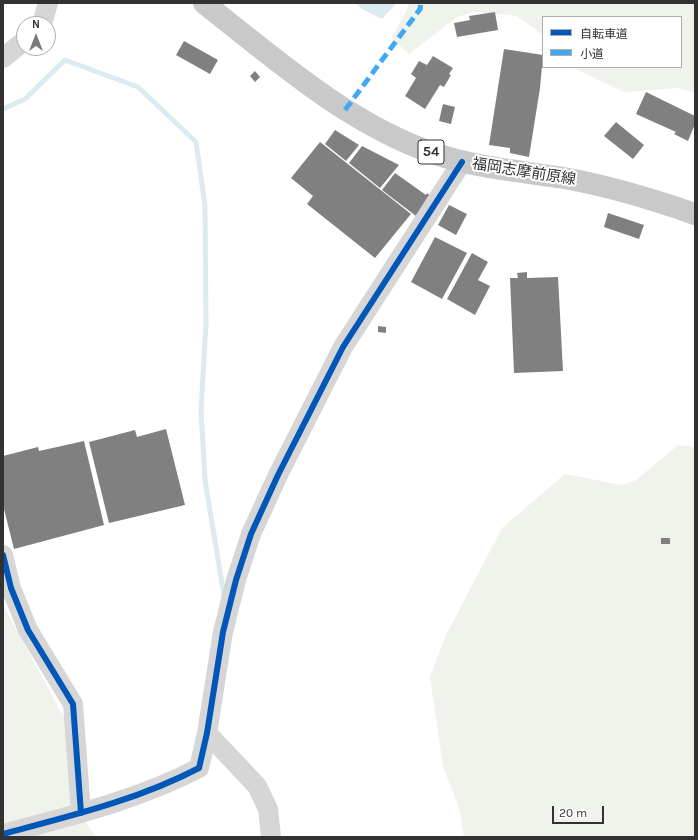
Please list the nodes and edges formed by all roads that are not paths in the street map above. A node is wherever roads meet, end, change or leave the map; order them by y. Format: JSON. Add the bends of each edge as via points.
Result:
{"nodes":[{"id":1,"x":48,"y":3,"type":"edge"},
{"id":2,"x":204,"y":3,"type":"edge"},
{"id":3,"x":44,"y":16,"type":"edge"},
{"id":4,"x":16,"y":47,"type":"edge"},
{"id":5,"x":3,"y":58,"type":"edge"},
{"id":6,"x":462,"y":162,"type":"junction"},
{"id":7,"x":695,"y":214,"type":"edge"},
{"id":8,"x":3,"y":555,"type":"edge"},
{"id":9,"x":207,"y":732,"type":"junction"},
{"id":10,"x":81,"y":813,"type":"junction"},
{"id":11,"x":3,"y":834,"type":"edge"},
{"id":12,"x":271,"y":837,"type":"edge"}],
"edges":[{"from":1,"to":3,"type":"street"},
{"from":2,"to":6,"type":"main road","name":"福岡志摩前原線","number":"54","via":[[344,110],[426,150]]},
{"from":4,"to":5,"type":"street"},
{"from":6,"to":7,"type":"main road","name":"福岡志摩前原線","number":"54","via":[[596,184]]},
{"from":6,"to":9,"type":"street","via":[[343,347],[251,534],[236,580],[224,632]]},
{"from":8,"to":10,"type":"street","via":[[28,630],[73,704]]},
{"from":9,"to":10,"type":"street","via":[[199,768],[167,785]]},
{"from":9,"to":12,"type":"street","via":[[257,786],[268,809]]},
{"from":10,"to":11,"type":"street"}]}
